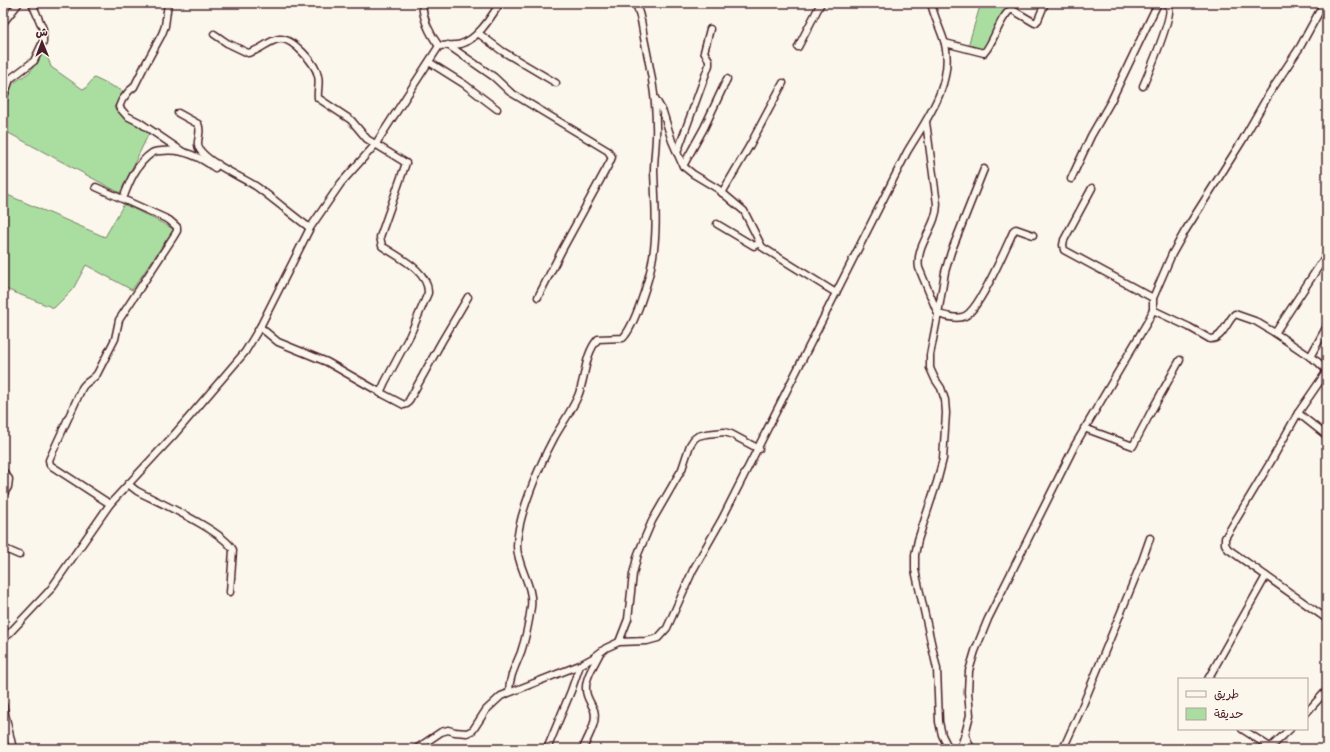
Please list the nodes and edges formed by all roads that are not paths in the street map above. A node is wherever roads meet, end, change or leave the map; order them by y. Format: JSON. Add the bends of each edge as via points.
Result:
{"nodes":[{"id":1,"x":19,"y":3,"type":"edge"},
{"id":2,"x":32,"y":3,"type":"edge"},
{"id":3,"x":168,"y":3,"type":"edge"},
{"id":4,"x":422,"y":3,"type":"edge"},
{"id":5,"x":500,"y":3,"type":"edge"},
{"id":6,"x":635,"y":3,"type":"edge"},
{"id":7,"x":821,"y":3,"type":"edge"},
{"id":8,"x":931,"y":3,"type":"edge"},
{"id":9,"x":1045,"y":3,"type":"edge"},
{"id":10,"x":1158,"y":3,"type":"edge"},
{"id":11,"x":1164,"y":3,"type":"edge"},
{"id":12,"x":1324,"y":3,"type":"edge"},
{"id":13,"x":3,"y":23,"type":"edge"},
{"id":14,"x":710,"y":29,"type":"dead end"},
{"id":15,"x":478,"y":33,"type":"junction"},
{"id":16,"x":214,"y":34,"type":"dead end"},
{"id":17,"x":945,"y":43,"type":"junction"},
{"id":18,"x":448,"y":45,"type":"junction"},
{"id":19,"x":439,"y":46,"type":"junction"},
{"id":20,"x":798,"y":47,"type":"dead end"},
{"id":21,"x":429,"y":62,"type":"junction"},
{"id":22,"x":727,"y":79,"type":"dead end"},
{"id":23,"x":556,"y":83,"type":"dead end"},
{"id":24,"x":783,"y":83,"type":"dead end"},
{"id":25,"x":1144,"y":86,"type":"dead end"},
{"id":26,"x":654,"y":96,"type":"junction"},
{"id":27,"x":3,"y":99,"type":"edge"},
{"id":28,"x":497,"y":109,"type":"dead end"},
{"id":29,"x":178,"y":113,"type":"dead end"},
{"id":30,"x":926,"y":122,"type":"junction"},
{"id":31,"x":376,"y":144,"type":"junction"},
{"id":32,"x":183,"y":152,"type":"junction"},
{"id":33,"x":677,"y":153,"type":"junction"},
{"id":34,"x":218,"y":164,"type":"junction"},
{"id":35,"x":683,"y":166,"type":"junction"},
{"id":36,"x":984,"y":169,"type":"dead end"},
{"id":37,"x":1071,"y":179,"type":"dead end"},
{"id":38,"x":96,"y":187,"type":"dead end"},
{"id":39,"x":1092,"y":188,"type":"dead end"},
{"id":40,"x":722,"y":193,"type":"junction"},
{"id":41,"x":124,"y":199,"type":"junction"},
{"id":42,"x":717,"y":224,"type":"dead end"},
{"id":43,"x":310,"y":228,"type":"junction"},
{"id":44,"x":1033,"y":235,"type":"dead end"},
{"id":45,"x":759,"y":243,"type":"junction"},
{"id":46,"x":1327,"y":254,"type":"edge"},
{"id":47,"x":836,"y":292,"type":"junction"},
{"id":48,"x":468,"y":297,"type":"dead end"},
{"id":49,"x":538,"y":298,"type":"dead end"},
{"id":50,"x":1153,"y":298,"type":"junction"},
{"id":51,"x":1153,"y":310,"type":"junction"},
{"id":52,"x":938,"y":314,"type":"junction"},
{"id":53,"x":260,"y":326,"type":"junction"},
{"id":54,"x":1327,"y":326,"type":"edge"},
{"id":55,"x":1274,"y":333,"type":"junction"},
{"id":56,"x":1310,"y":356,"type":"junction"},
{"id":57,"x":1180,"y":360,"type":"dead end"},
{"id":58,"x":1327,"y":371,"type":"edge"},
{"id":59,"x":380,"y":393,"type":"junction"},
{"id":60,"x":1298,"y":413,"type":"junction"},
{"id":61,"x":1084,"y":428,"type":"junction"},
{"id":62,"x":1327,"y":436,"type":"edge"},
{"id":63,"x":759,"y":449,"type":"junction"},
{"id":64,"x":3,"y":471,"type":"edge"},
{"id":65,"x":128,"y":484,"type":"junction"},
{"id":66,"x":3,"y":495,"type":"edge"},
{"id":67,"x":110,"y":504,"type":"junction"},
{"id":68,"x":1150,"y":538,"type":"dead end"},
{"id":69,"x":3,"y":548,"type":"edge"},
{"id":70,"x":19,"y":555,"type":"dead end"},
{"id":71,"x":1266,"y":576,"type":"junction"},
{"id":72,"x":230,"y":592,"type":"dead end"},
{"id":73,"x":1327,"y":619,"type":"edge"},
{"id":74,"x":3,"y":640,"type":"edge"},
{"id":75,"x":619,"y":642,"type":"junction"},
{"id":76,"x":600,"y":653,"type":"junction"},
{"id":77,"x":580,"y":665,"type":"junction"},
{"id":78,"x":1209,"y":678,"type":"edge"},
{"id":79,"x":1327,"y":690,"type":"edge"},
{"id":80,"x":509,"y":692,"type":"junction"},
{"id":81,"x":3,"y":705,"type":"edge"},
{"id":82,"x":1308,"y":711,"type":"edge"},
{"id":83,"x":1244,"y":730,"type":"edge"},
{"id":84,"x":1289,"y":730,"type":"edge"},
{"id":85,"x":965,"y":734,"type":"junction"},
{"id":86,"x":1272,"y":748,"type":"edge"},
{"id":87,"x":13,"y":749,"type":"edge"},
{"id":88,"x":416,"y":749,"type":"edge"},
{"id":89,"x":547,"y":749,"type":"edge"},
{"id":90,"x":583,"y":749,"type":"edge"},
{"id":91,"x":949,"y":749,"type":"edge"},
{"id":92,"x":960,"y":749,"type":"edge"},
{"id":93,"x":971,"y":749,"type":"edge"},
{"id":94,"x":1063,"y":749,"type":"edge"}],
"edges":[{"from":1,"to":13,"type":"street"},
{"from":2,"to":27,"type":"street","via":[[43,29],[43,42],[34,61],[10,79]]},
{"from":3,"to":32,"type":"street","via":[[162,34],[134,87],[119,107],[127,116]]},
{"from":4,"to":19,"type":"street","via":[[424,19]]},
{"from":5,"to":15,"type":"street"},
{"from":6,"to":26,"type":"street","via":[[648,52]]},
{"from":7,"to":20,"type":"street"},
{"from":8,"to":17,"type":"street"},
{"from":9,"to":17,"type":"street","via":[[1035,23],[1010,9],[984,53]]},
{"from":10,"to":37,"type":"street"},
{"from":11,"to":25,"type":"street","via":[[1170,10]]},
{"from":12,"to":50,"type":"street","via":[[1300,47],[1268,94],[1242,141],[1184,231]]},
{"from":14,"to":33,"type":"street","via":[[704,52],[709,65]]},
{"from":15,"to":18,"type":"street","via":[[461,44]]},
{"from":15,"to":23,"type":"street","via":[[502,51]]},
{"from":16,"to":31,"type":"street","via":[[248,53],[279,39],[296,45],[316,70],[318,98],[351,120],[363,136]]},
{"from":17,"to":30,"type":"street","via":[[946,68],[938,97]]},
{"from":18,"to":19,"type":"street"},
{"from":18,"to":49,"type":"street","via":[[494,77],[510,92],[608,152],[612,157]]},
{"from":19,"to":21,"type":"street"},
{"from":21,"to":28,"type":"street"},
{"from":21,"to":31,"type":"street"},
{"from":22,"to":35,"type":"street"},
{"from":24,"to":40,"type":"street"},
{"from":26,"to":33,"type":"street","via":[[663,112]]},
{"from":26,"to":80,"type":"street","via":[[656,218],[652,262],[628,332],[623,338],[598,339],[594,344],[579,395],[553,440],[520,521],[517,547],[532,605],[526,635],[510,679]]},
{"from":29,"to":34,"type":"street","via":[[198,124],[198,148]]},
{"from":30,"to":47,"type":"street","via":[[907,152]]},
{"from":30,"to":52,"type":"street","via":[[937,213],[918,262]]},
{"from":31,"to":43,"type":"street","via":[[341,183]]},
{"from":31,"to":59,"type":"street","via":[[406,163],[384,223],[380,238],[382,246],[421,273],[428,287],[428,293],[410,335]]},
{"from":32,"to":34,"type":"street","via":[[199,157],[215,168]]},
{"from":32,"to":41,"type":"street","via":[[154,152],[141,164],[129,183]]},
{"from":33,"to":35,"type":"street"},
{"from":34,"to":43,"type":"street","via":[[256,186]]},
{"from":35,"to":40,"type":"street"},
{"from":36,"to":52,"type":"street","via":[[950,252]]},
{"from":38,"to":41,"type":"street"},
{"from":39,"to":50,"type":"street","via":[[1064,240],[1064,250]]},
{"from":40,"to":45,"type":"street","via":[[744,211]]},
{"from":41,"to":67,"type":"street","via":[[173,223],[177,231],[119,320],[115,339],[95,377],[84,383],[49,460],[50,465]]},
{"from":42,"to":45,"type":"street","via":[[754,246]]},
{"from":43,"to":53,"type":"street"},
{"from":44,"to":52,"type":"street","via":[[1014,230],[971,312],[960,318]]},
{"from":45,"to":47,"type":"street","via":[[767,251]]},
{"from":46,"to":55,"type":"street"},
{"from":47,"to":63,"type":"street"},
{"from":48,"to":59,"type":"street","via":[[407,404],[404,405]]},
{"from":50,"to":51,"type":"street"},
{"from":51,"to":55,"type":"street","via":[[1210,340],[1217,338],[1235,314],[1255,321]]},
{"from":51,"to":61,"type":"street"},
{"from":52,"to":91,"type":"street","via":[[930,368],[945,400],[945,438],[937,482],[918,540],[915,570],[937,669],[939,722]]},
{"from":53,"to":59,"type":"street","via":[[278,342],[327,362]]},
{"from":53,"to":65,"type":"street","via":[[245,352],[170,440]]},
{"from":54,"to":56,"type":"street"},
{"from":55,"to":56,"type":"street"},
{"from":56,"to":58,"type":"street"},
{"from":57,"to":61,"type":"street","via":[[1133,446]]},
{"from":58,"to":60,"type":"street"},
{"from":60,"to":62,"type":"street"},
{"from":60,"to":71,"type":"street","via":[[1225,538],[1228,549]]},
{"from":61,"to":85,"type":"street","via":[[1002,589],[975,651],[969,671],[970,715]]},
{"from":63,"to":75,"type":"street","via":[[693,570],[667,628],[654,640]]},
{"from":63,"to":75,"type":"street","via":[[724,432],[694,438],[682,469],[652,522],[638,554],[628,619]]},
{"from":64,"to":66,"type":"street","via":[[9,479]]},
{"from":65,"to":67,"type":"street"},
{"from":65,"to":72,"type":"street","via":[[227,542],[233,550]]},
{"from":67,"to":74,"type":"street","via":[[50,590]]},
{"from":68,"to":94,"type":"street"},
{"from":69,"to":70,"type":"street"},
{"from":71,"to":73,"type":"street"},
{"from":71,"to":78,"type":"street"},
{"from":75,"to":76,"type":"street"},
{"from":76,"to":77,"type":"street"},
{"from":76,"to":90,"type":"street","via":[[586,685],[594,711],[594,722]]},
{"from":77,"to":80,"type":"street"},
{"from":77,"to":89,"type":"street"},
{"from":79,"to":82,"type":"street"},
{"from":80,"to":88,"type":"street","via":[[486,710],[473,730],[467,733],[448,730],[441,732]]},
{"from":81,"to":87,"type":"street"},
{"from":83,"to":86,"type":"street"},
{"from":84,"to":86,"type":"street"},
{"from":85,"to":92,"type":"street"},
{"from":85,"to":93,"type":"street"}]}
